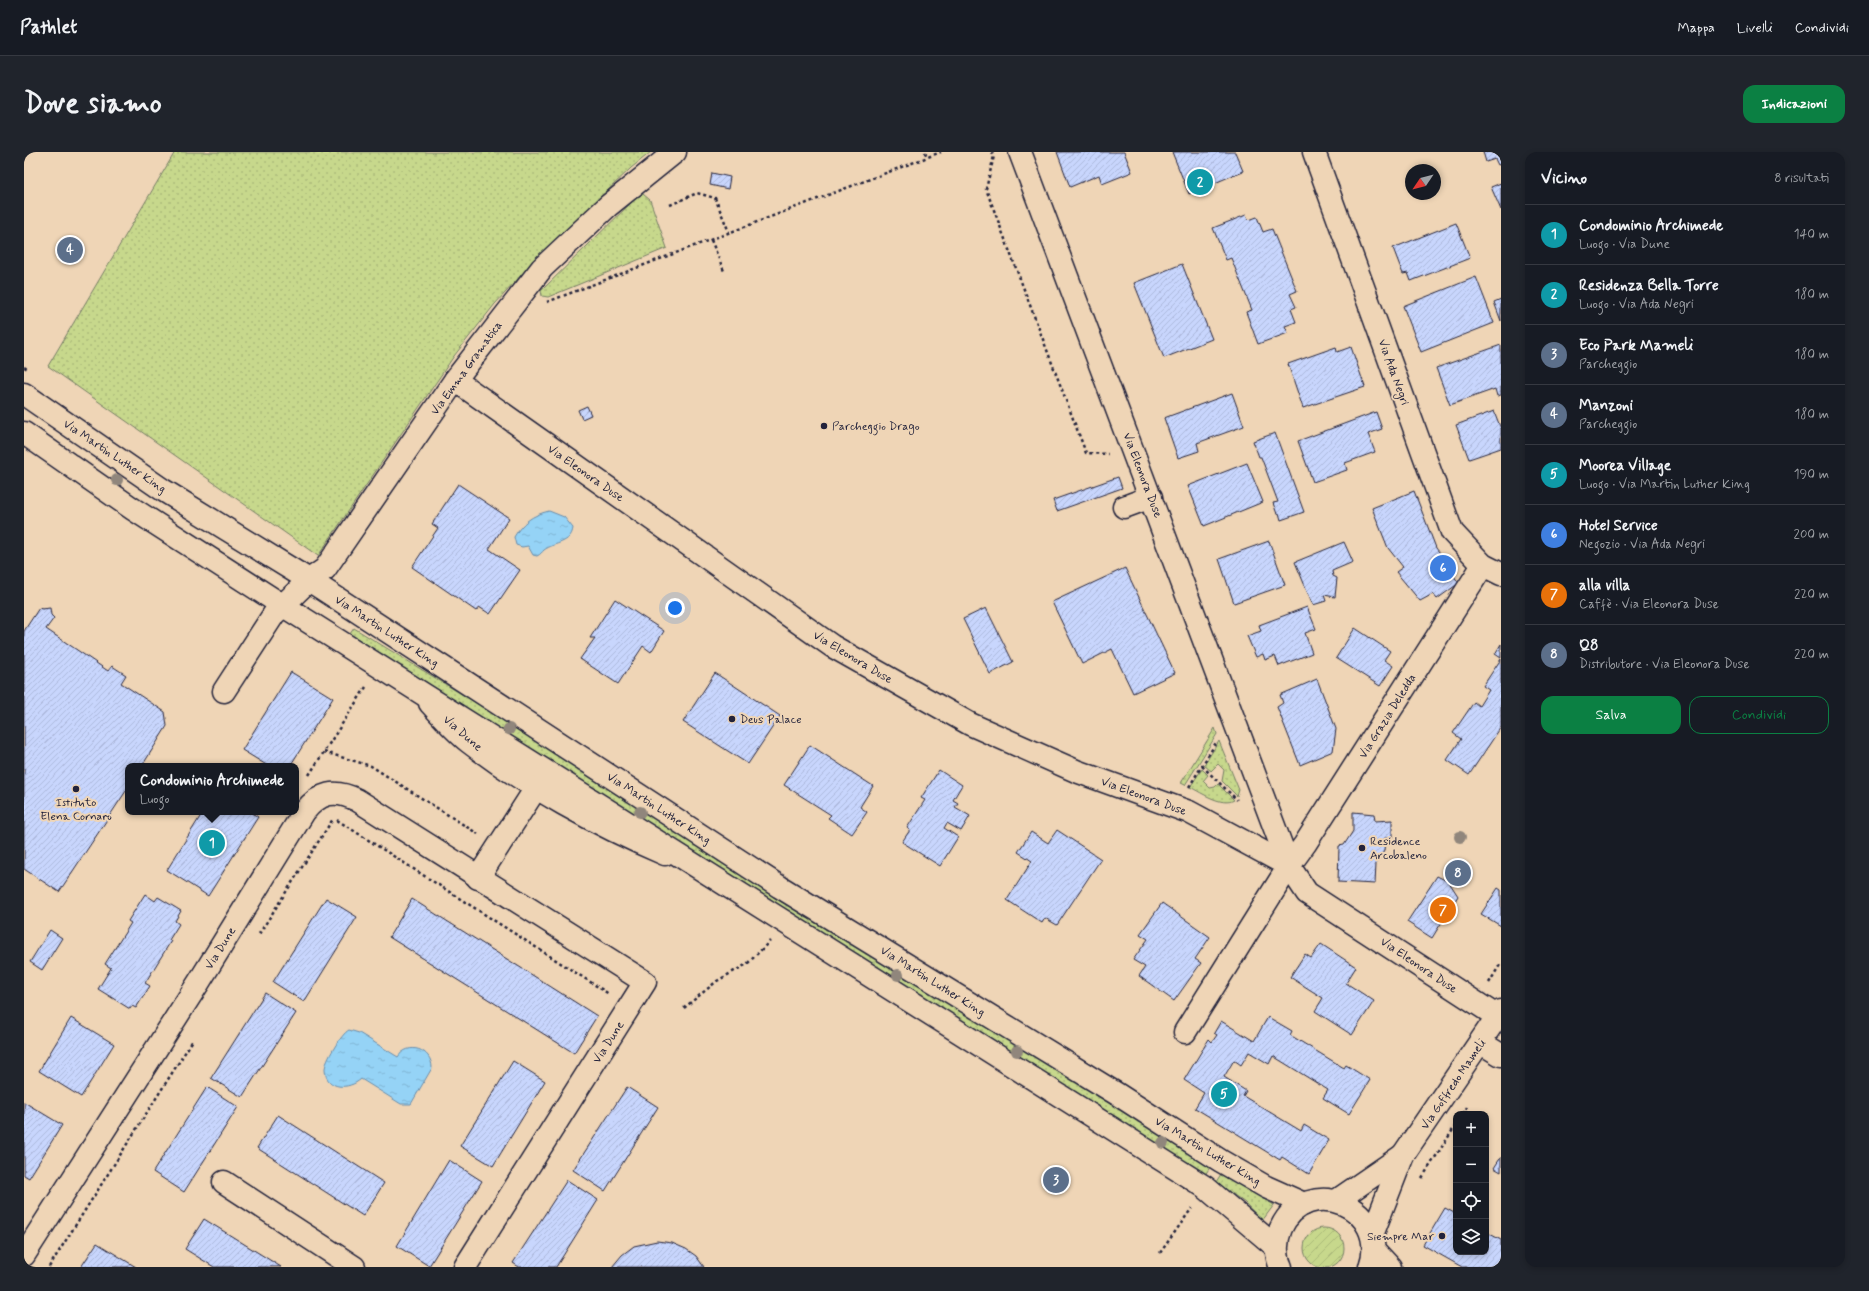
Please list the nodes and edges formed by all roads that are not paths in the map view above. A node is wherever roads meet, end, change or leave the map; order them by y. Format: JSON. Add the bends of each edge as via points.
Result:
{"nodes":[{"id":1,"x":675,"y":152,"type":"edge"},
{"id":2,"x":1020,"y":152,"type":"edge"},
{"id":3,"x":1314,"y":152,"type":"edge"},
{"id":4,"x":455,"y":380,"type":"junction"},
{"id":5,"x":24,"y":394,"type":"edge"},
{"id":6,"x":24,"y":433,"type":"edge"},
{"id":7,"x":1151,"y":497,"type":"junction"},
{"id":8,"x":1124,"y":507,"type":"dead end"},
{"id":9,"x":1492,"y":569,"type":"edge"},
{"id":10,"x":309,"y":580,"type":"junction"},
{"id":11,"x":282,"y":605,"type":"junction"},
{"id":12,"x":413,"y":687,"type":"junction"},
{"id":13,"x":224,"y":691,"type":"dead end"},
{"id":14,"x":536,"y":788,"type":"junction"},
{"id":15,"x":692,"y":865,"type":"junction"},
{"id":16,"x":1289,"y":866,"type":"junction"},
{"id":17,"x":478,"y":878,"type":"junction"},
{"id":18,"x":1499,"y":1014,"type":"edge"},
{"id":19,"x":1185,"y":1032,"type":"dead end"},
{"id":20,"x":1481,"y":1043,"type":"junction"},
{"id":21,"x":1501,"y":1055,"type":"edge"},
{"id":22,"x":1403,"y":1155,"type":"junction"},
{"id":23,"x":224,"y":1182,"type":"dead end"},
{"id":24,"x":1336,"y":1201,"type":"junction"},
{"id":25,"x":1304,"y":1204,"type":"junction"},
{"id":26,"x":1372,"y":1251,"type":"edge"},
{"id":27,"x":24,"y":1255,"type":"edge"},
{"id":28,"x":1279,"y":1257,"type":"edge"},
{"id":29,"x":354,"y":1267,"type":"edge"},
{"id":30,"x":465,"y":1267,"type":"edge"},
{"id":31,"x":1390,"y":1267,"type":"edge"}],
"edges":[{"from":1,"to":4,"type":"street","name":"Via Emma Gramatica","via":[[608,206],[542,268]]},
{"from":2,"to":7,"type":"street","name":"Via Eleonora Duse"},
{"from":3,"to":9,"type":"street","name":"Via Ada Negri","via":[[1452,532]]},
{"from":4,"to":10,"type":"street","name":"Via Emma Gramatica","via":[[325,569]]},
{"from":4,"to":16,"type":"street","name":"Via Eleonora Duse","via":[[832,646],[970,724],[1076,771],[1189,812]]},
{"from":5,"to":10,"type":"street","name":"Via Martin Luther King","via":[[163,490]]},
{"from":6,"to":11,"type":"street","via":[[134,509]]},
{"from":7,"to":8,"type":"street"},
{"from":7,"to":16,"type":"street","name":"Via Eleonora Duse"},
{"from":9,"to":16,"type":"street","name":"Via Grazia Deledda"},
{"from":10,"to":11,"type":"street","name":"Via Emma Gramatica"},
{"from":10,"to":25,"type":"street","name":"Via Martin Luther King","via":[[780,887],[1221,1161],[1266,1187]]},
{"from":11,"to":12,"type":"street"},
{"from":11,"to":13,"type":"street","name":"Via Emma Gramatica","via":[[270,619]]},
{"from":12,"to":14,"type":"street","name":"Via Dune","via":[[468,741]]},
{"from":12,"to":15,"type":"street"},
{"from":14,"to":15,"type":"street","name":"Via Dune","via":[[625,837]]},
{"from":14,"to":17,"type":"street"},
{"from":15,"to":28,"type":"street","via":[[1205,1187]]},
{"from":16,"to":18,"type":"street","name":"Via Eleonora Duse","via":[[1307,893]]},
{"from":16,"to":19,"type":"street","name":"Via Grazia Deledda"},
{"from":17,"to":27,"type":"street","name":"Via Dune","via":[[345,794],[322,796],[311,803]]},
{"from":17,"to":30,"type":"street","name":"Via Dune","via":[[645,982]]},
{"from":18,"to":20,"type":"street","name":"Via Goffredo Mameli"},
{"from":20,"to":21,"type":"street"},
{"from":20,"to":22,"type":"street","name":"Via Goffredo Mameli"},
{"from":22,"to":24,"type":"street","name":"Via Goffredo Mameli"},
{"from":22,"to":26,"type":"street","name":"Via Goffredo Mameli"},
{"from":23,"to":29,"type":"street"},
{"from":24,"to":25,"type":"street","via":[[1320,1200]]},
{"from":24,"to":26,"type":"street","via":[[1350,1206],[1362,1217]]},
{"from":25,"to":28,"type":"street","via":[[1292,1212],[1278,1234]]},
{"from":26,"to":31,"type":"street"}]}
